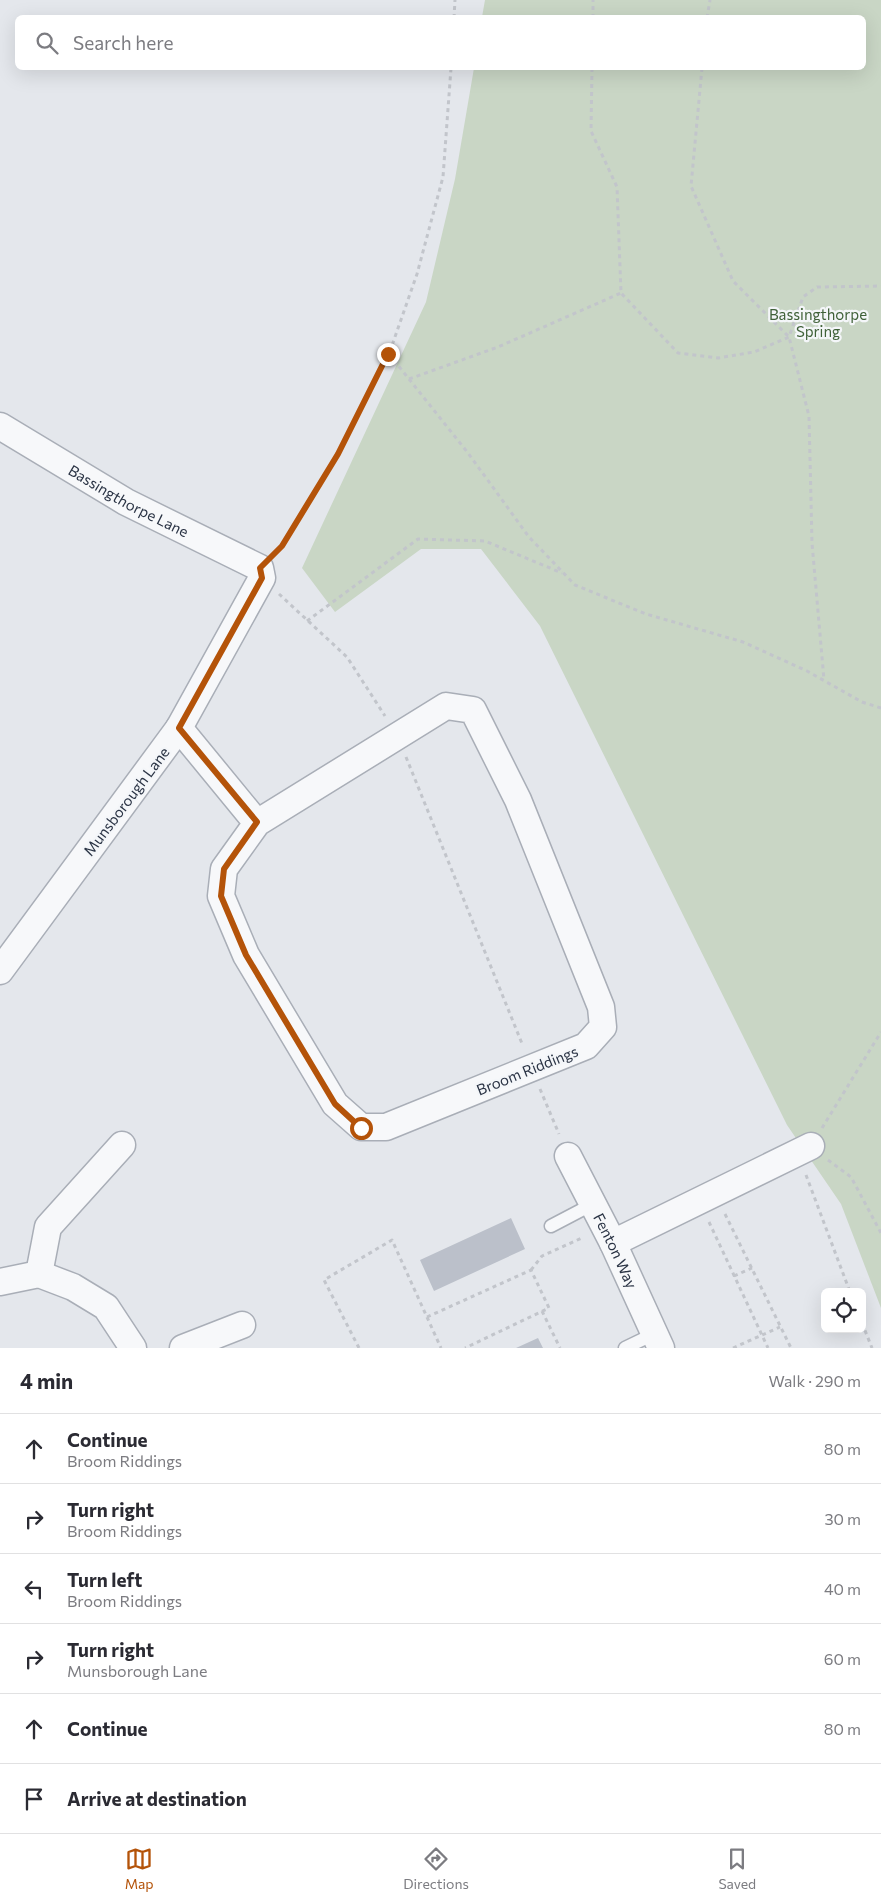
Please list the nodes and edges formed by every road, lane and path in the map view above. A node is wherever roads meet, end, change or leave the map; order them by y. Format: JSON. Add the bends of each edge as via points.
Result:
{"nodes":[{"id":1,"x":455,"y":0,"type":"edge"},
{"id":2,"x":593,"y":0,"type":"edge"},
{"id":3,"x":710,"y":0,"type":"edge"},
{"id":4,"x":454,"y":15,"type":"edge"},
{"id":5,"x":593,"y":15,"type":"edge"},
{"id":6,"x":708,"y":15,"type":"edge"},
{"id":7,"x":451,"y":70,"type":"edge"},
{"id":8,"x":592,"y":70,"type":"edge"},
{"id":9,"x":702,"y":70,"type":"edge"},
{"id":10,"x":881,"y":286,"type":"edge"},
{"id":11,"x":621,"y":293,"type":"junction"},
{"id":12,"x":789,"y":337,"type":"junction"},
{"id":13,"x":388,"y":354,"type":"junction"},
{"id":14,"x":409,"y":379,"type":"junction"},
{"id":15,"x":0,"y":426,"type":"edge"},
{"id":16,"x":261,"y":573,"type":"junction"},
{"id":17,"x":563,"y":573,"type":"junction"},
{"id":18,"x":307,"y":622,"type":"junction"},
{"id":19,"x":824,"y":680,"type":"junction"},
{"id":20,"x":881,"y":708,"type":"edge"},
{"id":21,"x":179,"y":728,"type":"junction"},
{"id":22,"x":397,"y":734,"type":"junction"},
{"id":23,"x":257,"y":822,"type":"junction"},
{"id":24,"x":0,"y":971,"type":"edge"},
{"id":25,"x":881,"y":1032,"type":"edge"},
{"id":26,"x":532,"y":1068,"type":"junction"},
{"id":27,"x":122,"y":1145,"type":"dead end"},
{"id":28,"x":804,"y":1150,"type":"junction"},
{"id":29,"x":568,"y":1156,"type":"joint"},
{"id":30,"x":707,"y":1197,"type":"junction"},
{"id":31,"x":593,"y":1204,"type":"junction"},
{"id":32,"x":551,"y":1226,"type":"dead end"},
{"id":33,"x":881,"y":1233,"type":"edge"},
{"id":34,"x":609,"y":1235,"type":"junction"},
{"id":35,"x":752,"y":1268,"type":"junction"},
{"id":36,"x":531,"y":1270,"type":"junction"},
{"id":37,"x":39,"y":1274,"type":"junction"},
{"id":38,"x":734,"y":1276,"type":"junction"},
{"id":39,"x":0,"y":1282,"type":"edge"},
{"id":40,"x":849,"y":1288,"type":"edge"},
{"id":41,"x":542,"y":1311,"type":"junction"},
{"id":42,"x":427,"y":1318,"type":"junction"},
{"id":43,"x":242,"y":1324,"type":"dead end"},
{"id":44,"x":780,"y":1327,"type":"junction"},
{"id":45,"x":866,"y":1333,"type":"edge"},
{"id":46,"x":762,"y":1336,"type":"junction"},
{"id":47,"x":658,"y":1341,"type":"edge"},
{"id":48,"x":133,"y":1348,"type":"edge"},
{"id":49,"x":183,"y":1348,"type":"edge"},
{"id":50,"x":359,"y":1348,"type":"edge"},
{"id":51,"x":441,"y":1348,"type":"edge"},
{"id":52,"x":465,"y":1348,"type":"edge"},
{"id":53,"x":560,"y":1348,"type":"edge"},
{"id":54,"x":625,"y":1348,"type":"edge"},
{"id":55,"x":732,"y":1348,"type":"edge"},
{"id":56,"x":768,"y":1348,"type":"edge"},
{"id":57,"x":791,"y":1348,"type":"edge"},
{"id":58,"x":872,"y":1348,"type":"edge"}],
"edges":[{"from":1,"to":4,"type":"path"},
{"from":2,"to":5,"type":"path"},
{"from":3,"to":6,"type":"path"},
{"from":7,"to":13,"type":"path","via":[[443,177],[417,274]]},
{"from":8,"to":11,"type":"path","via":[[591,131],[616,187]]},
{"from":9,"to":12,"type":"path","via":[[691,186],[733,281]]},
{"from":10,"to":12,"type":"path","via":[[817,287],[802,297]]},
{"from":11,"to":12,"type":"path","via":[[678,353],[718,358],[754,352]]},
{"from":11,"to":14,"type":"path","via":[[498,347]]},
{"from":12,"to":19,"type":"path","via":[[809,416],[812,543]]},
{"from":13,"to":14,"type":"path"},
{"from":13,"to":16,"type":"path","via":[[333,462],[282,546]]},
{"from":14,"to":17,"type":"path","via":[[529,536]]},
{"from":15,"to":16,"type":"street","name":"Bassingthorpe Lane","via":[[126,502]]},
{"from":16,"to":18,"type":"path"},
{"from":16,"to":21,"type":"street","name":"Munsborough Lane"},
{"from":17,"to":18,"type":"path","via":[[485,541],[418,539]]},
{"from":17,"to":19,"type":"path","via":[[575,586],[646,614],[743,642]]},
{"from":18,"to":22,"type":"path","via":[[346,657]]},
{"from":19,"to":20,"type":"path","via":[[862,702]]},
{"from":21,"to":23,"type":"street"},
{"from":21,"to":24,"type":"street","name":"Munsborough Lane"},
{"from":22,"to":23,"type":"street","name":"Broom Riddings"},
{"from":22,"to":26,"type":"path"},
{"from":22,"to":26,"type":"street","name":"Broom Riddings","via":[[446,706],[473,710],[518,800],[601,1007],[603,1028],[586,1046]]},
{"from":23,"to":26,"type":"street","name":"Broom Riddings","via":[[224,869],[221,896],[246,955],[335,1104],[361,1128],[386,1126]]},
{"from":25,"to":28,"type":"path"},
{"from":26,"to":29,"type":"path"},
{"from":27,"to":37,"type":"street","via":[[48,1227]]},
{"from":28,"to":30,"type":"street"},
{"from":28,"to":33,"type":"path","via":[[851,1177]]},
{"from":28,"to":40,"type":"path"},
{"from":29,"to":31,"type":"street","name":"Fenton Way"},
{"from":30,"to":34,"type":"street"},
{"from":30,"to":35,"type":"path"},
{"from":30,"to":38,"type":"path"},
{"from":31,"to":32,"type":"lane"},
{"from":31,"to":34,"type":"street","name":"Fenton Way"},
{"from":34,"to":36,"type":"path","via":[[542,1256]]},
{"from":34,"to":47,"type":"street","name":"Fenton Way"},
{"from":35,"to":38,"type":"path"},
{"from":35,"to":44,"type":"path"},
{"from":36,"to":41,"type":"path","via":[[549,1308]]},
{"from":36,"to":42,"type":"path"},
{"from":37,"to":39,"type":"street"},
{"from":37,"to":48,"type":"street","via":[[73,1287],[106,1308]]},
{"from":38,"to":46,"type":"path"},
{"from":41,"to":52,"type":"path"},
{"from":41,"to":53,"type":"path"},
{"from":42,"to":50,"type":"path","via":[[392,1240],[324,1280]]},
{"from":42,"to":51,"type":"path"},
{"from":43,"to":49,"type":"street"},
{"from":44,"to":46,"type":"path"},
{"from":44,"to":57,"type":"path"},
{"from":45,"to":58,"type":"path"},
{"from":46,"to":55,"type":"path"},
{"from":46,"to":56,"type":"path"},
{"from":47,"to":54,"type":"lane"}]}
